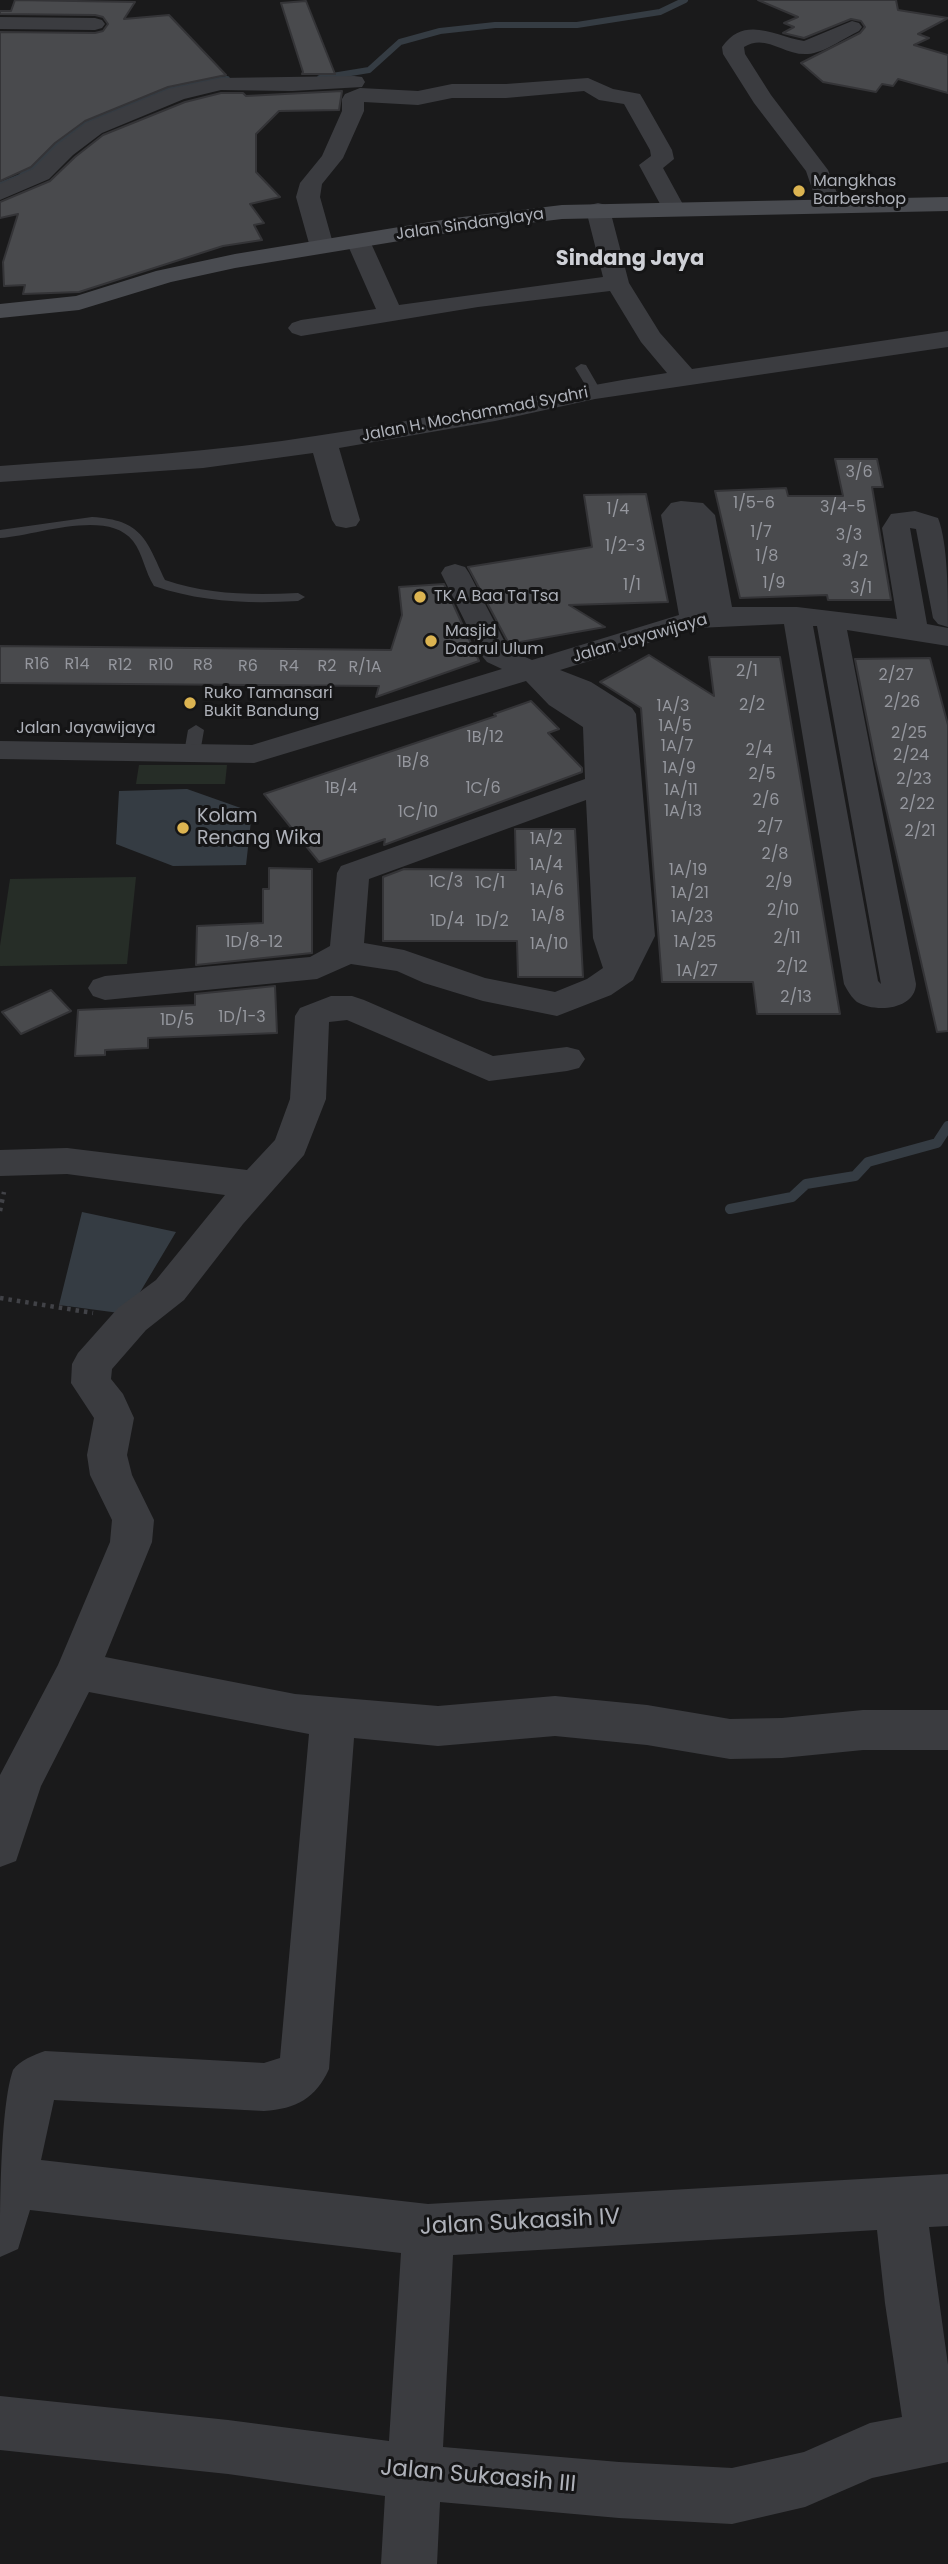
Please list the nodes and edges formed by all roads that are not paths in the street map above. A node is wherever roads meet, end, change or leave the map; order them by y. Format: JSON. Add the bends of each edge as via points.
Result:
{"nodes":[{"id":1,"x":0,"y":23,"type":"edge"},
{"id":2,"x":95,"y":24,"type":"dead end"},
{"id":3,"x":852,"y":27,"type":"dead end"},
{"id":4,"x":354,"y":82,"type":"dead end"},
{"id":5,"x":0,"y":193,"type":"edge"},
{"id":6,"x":948,"y":204,"type":"edge"},
{"id":7,"x":830,"y":206,"type":"junction"},
{"id":8,"x":598,"y":210,"type":"junction"},
{"id":9,"x":674,"y":210,"type":"junction"},
{"id":10,"x":358,"y":242,"type":"junction"},
{"id":11,"x":322,"y":247,"type":"junction"},
{"id":12,"x":617,"y":283,"type":"junction"},
{"id":13,"x":0,"y":311,"type":"edge"},
{"id":14,"x":390,"y":313,"type":"junction"},
{"id":15,"x":301,"y":328,"type":"dead end"},
{"id":16,"x":948,"y":339,"type":"edge"},
{"id":17,"x":581,"y":368,"type":"dead end"},
{"id":18,"x":686,"y":378,"type":"junction"},
{"id":19,"x":595,"y":391,"type":"junction"},
{"id":20,"x":324,"y":443,"type":"junction"},
{"id":21,"x":0,"y":474,"type":"edge"},
{"id":22,"x":346,"y":520,"type":"dead end"},
{"id":23,"x":0,"y":534,"type":"edge"},
{"id":24,"x":454,"y":573,"type":"dead end"},
{"id":25,"x":298,"y":597,"type":"dead end"},
{"id":26,"x":797,"y":616,"type":"junction"},
{"id":27,"x":948,"y":618,"type":"edge"},
{"id":28,"x":830,"y":619,"type":"junction"},
{"id":29,"x":913,"y":631,"type":"junction"},
{"id":30,"x":948,"y":637,"type":"edge"},
{"id":31,"x":533,"y":671,"type":"junction"},
{"id":32,"x":0,"y":729,"type":"edge"},
{"id":33,"x":340,"y":729,"type":"junction"},
{"id":34,"x":194,"y":741,"type":"junction"},
{"id":35,"x":0,"y":750,"type":"edge"},
{"id":36,"x":613,"y":779,"type":"junction"},
{"id":37,"x":827,"y":790,"type":"junction"},
{"id":38,"x":861,"y":790,"type":"junction"},
{"id":39,"x":346,"y":952,"type":"junction"},
{"id":40,"x":105,"y":988,"type":"dead end"},
{"id":41,"x":567,"y":1059,"type":"dead end"},
{"id":42,"x":0,"y":1163,"type":"edge"},
{"id":43,"x":256,"y":1185,"type":"junction"},
{"id":44,"x":77,"y":1671,"type":"junction"},
{"id":45,"x":333,"y":1717,"type":"junction"},
{"id":46,"x":948,"y":1730,"type":"edge"},
{"id":47,"x":0,"y":1846,"type":"edge"},
{"id":48,"x":10,"y":2181,"type":"junction"},
{"id":49,"x":924,"y":2201,"type":"edge"},
{"id":50,"x":0,"y":2231,"type":"edge"},
{"id":51,"x":428,"y":2231,"type":"junction"},
{"id":52,"x":0,"y":2423,"type":"edge"},
{"id":53,"x":941,"y":2437,"type":"edge"},
{"id":54,"x":413,"y":2472,"type":"junction"},
{"id":55,"x":409,"y":2564,"type":"edge"}],
"edges":[{"from":1,"to":2,"type":"street"},
{"from":3,"to":7,"type":"street","via":[[805,48],[762,35],[737,41],[733,47],[761,98],[817,170]]},
{"from":4,"to":5,"type":"street","via":[[221,84],[177,94],[94,128],[41,174]]},
{"from":6,"to":7,"type":"street","name":"Jalan Sindanglaya"},
{"from":7,"to":9,"type":"street","name":"Jalan Sindanglaya"},
{"from":8,"to":9,"type":"street","name":"Jalan Sindanglaya"},
{"from":8,"to":10,"type":"street","name":"Jalan Sindanglaya","via":[[454,225]]},
{"from":8,"to":12,"type":"street"},
{"from":9,"to":11,"type":"street","via":[[650,165],[663,159],[660,150],[632,99],[607,95],[589,84],[452,91],[418,98],[360,95],[353,99],[353,111],[332,158],[311,183],[308,197]]},
{"from":10,"to":11,"type":"street","name":"Jalan Sindanglaya"},
{"from":10,"to":14,"type":"street"},
{"from":11,"to":13,"type":"street","name":"Jalan Sindanglaya","via":[[165,276],[60,307]]},
{"from":12,"to":14,"type":"street"},
{"from":12,"to":18,"type":"street","via":[[650,337]]},
{"from":14,"to":15,"type":"street"},
{"from":16,"to":18,"type":"street","name":"Jalan H. Mochammad Syahri"},
{"from":17,"to":19,"type":"lane"},
{"from":18,"to":19,"type":"street","name":"Jalan H. Mochammad Syahri"},
{"from":19,"to":20,"type":"street","name":"Jalan H. Mochammad Syahri"},
{"from":20,"to":21,"type":"street","name":"Jalan H. Mochammad Syahri","via":[[191,461]]},
{"from":20,"to":22,"type":"street"},
{"from":23,"to":25,"type":"lane","via":[[80,522],[121,524],[137,537],[159,583],[180,592]]},
{"from":24,"to":31,"type":"street","via":[[497,656]]},
{"from":26,"to":28,"type":"street","name":"Jalan Jayawijaya"},
{"from":26,"to":31,"type":"street","name":"Jalan Jayawijaya","via":[[754,613],[707,618]]},
{"from":26,"to":37,"type":"street"},
{"from":27,"to":29,"type":"street","via":[[930,528],[915,519],[901,520],[896,528]]},
{"from":28,"to":29,"type":"street","name":"Jalan Jayawijaya"},
{"from":28,"to":38,"type":"street"},
{"from":29,"to":30,"type":"street","name":"Jalan Jayawijaya"},
{"from":31,"to":33,"type":"street","name":"Jalan Jayawijaya"},
{"from":31,"to":36,"type":"street","via":[[560,699],[598,723]]},
{"from":32,"to":34,"type":"street","name":"Jalan Jayawijaya"},
{"from":33,"to":34,"type":"street","name":"Jalan Jayawijaya"},
{"from":33,"to":34,"type":"street","name":"Jalan Jayawijaya","via":[[254,754]]},
{"from":34,"to":35,"type":"street","name":"Jalan Jayawijaya"},
{"from":36,"to":39,"type":"street","via":[[353,873]]},
{"from":36,"to":39,"type":"street","via":[[638,936],[621,972],[599,987],[557,1004],[482,989],[404,961]]},
{"from":37,"to":38,"type":"street"},
{"from":37,"to":38,"type":"street","via":[[861,984],[870,994],[887,997],[899,984]]},
{"from":39,"to":40,"type":"street","via":[[317,968]]},
{"from":41,"to":43,"type":"street","via":[[489,1069],[363,1012],[340,1007],[317,1012],[310,1027],[308,1099],[291,1146]]},
{"from":42,"to":43,"type":"street","via":[[67,1161]]},
{"from":43,"to":44,"type":"street","via":[[170,1290],[132,1319],[92,1364],[91,1383],[114,1418],[107,1455],[111,1475],[133,1520],[131,1542]]},
{"from":44,"to":45,"type":"street"},
{"from":44,"to":47,"type":"street","via":[[19,1783]]},
{"from":45,"to":46,"type":"street","via":[[438,1726],[555,1716],[730,1739],[863,1730]]},
{"from":45,"to":48,"type":"street","via":[[304,2069],[294,2081],[272,2086],[45,2075],[32,2085]]},
{"from":48,"to":50,"type":"street"},
{"from":48,"to":51,"type":"street","name":"Jalan Sukaasih IV"},
{"from":49,"to":51,"type":"street","name":"Jalan Sukaasih IV"},
{"from":49,"to":53,"type":"street","via":[[911,2303]]},
{"from":51,"to":54,"type":"street"},
{"from":52,"to":54,"type":"street","name":"Jalan Sukaasih III"},
{"from":53,"to":54,"type":"street","name":"Jalan Sukaasih III","via":[[870,2451],[805,2479],[732,2496]]},
{"from":54,"to":55,"type":"street"}]}
